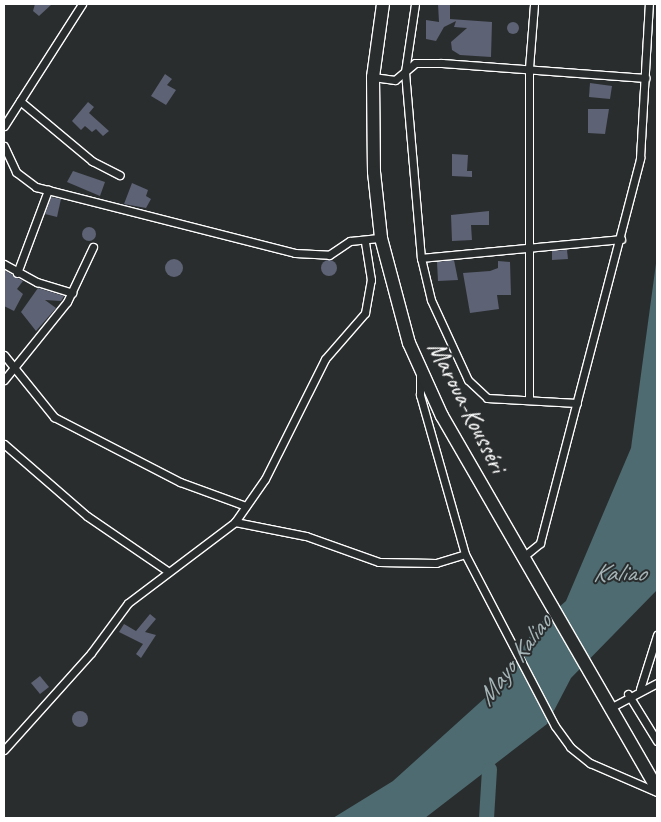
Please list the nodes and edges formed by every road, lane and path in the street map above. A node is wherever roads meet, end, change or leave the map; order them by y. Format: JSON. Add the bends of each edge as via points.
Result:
{"nodes":[{"id":1,"x":82,"y":4,"type":"edge"},
{"id":2,"x":383,"y":4,"type":"edge"},
{"id":3,"x":415,"y":4,"type":"edge"},
{"id":4,"x":534,"y":4,"type":"edge"},
{"id":5,"x":649,"y":4,"type":"edge"},
{"id":6,"x":529,"y":68,"type":"junction"},
{"id":7,"x":405,"y":72,"type":"junction"},
{"id":8,"x":373,"y":77,"type":"junction"},
{"id":9,"x":645,"y":78,"type":"junction"},
{"id":10,"x":20,"y":101,"type":"junction"},
{"id":11,"x":4,"y":126,"type":"edge"},
{"id":12,"x":4,"y":146,"type":"edge"},
{"id":13,"x":120,"y":174,"type":"dead end"},
{"id":14,"x":48,"y":190,"type":"junction"},
{"id":15,"x":382,"y":238,"type":"junction"},
{"id":16,"x":621,"y":239,"type":"junction"},
{"id":17,"x":365,"y":240,"type":"junction"},
{"id":18,"x":93,"y":246,"type":"dead end"},
{"id":19,"x":529,"y":246,"type":"junction"},
{"id":20,"x":421,"y":258,"type":"junction"},
{"id":21,"x":4,"y":264,"type":"edge"},
{"id":22,"x":18,"y":273,"type":"junction"},
{"id":23,"x":72,"y":293,"type":"junction"},
{"id":24,"x":4,"y":355,"type":"edge"},
{"id":25,"x":15,"y":366,"type":"junction"},
{"id":26,"x":421,"y":370,"type":"junction"},
{"id":27,"x":4,"y":380,"type":"edge"},
{"id":28,"x":529,"y":400,"type":"junction"},
{"id":29,"x":577,"y":403,"type":"junction"},
{"id":30,"x":4,"y":444,"type":"edge"},
{"id":31,"x":246,"y":506,"type":"junction"},
{"id":32,"x":235,"y":522,"type":"junction"},
{"id":33,"x":465,"y":554,"type":"junction"},
{"id":34,"x":523,"y":557,"type":"junction"},
{"id":35,"x":166,"y":570,"type":"junction"},
{"id":36,"x":657,"y":635,"type":"edge"},
{"id":37,"x":657,"y":682,"type":"edge"},
{"id":38,"x":640,"y":689,"type":"junction"},
{"id":39,"x":628,"y":694,"type":"junction"},
{"id":40,"x":610,"y":708,"type":"junction"},
{"id":41,"x":657,"y":741,"type":"edge"},
{"id":42,"x":4,"y":750,"type":"edge"},
{"id":43,"x":657,"y":790,"type":"edge"}],
"edges":[{"from":1,"to":10,"type":"street"},
{"from":2,"to":8,"type":"highway","name":"Maroua-Kousséri"},
{"from":3,"to":7,"type":"street"},
{"from":4,"to":6,"type":"street"},
{"from":5,"to":9,"type":"street"},
{"from":6,"to":7,"type":"street","via":[[415,63]]},
{"from":6,"to":9,"type":"street"},
{"from":6,"to":19,"type":"street"},
{"from":7,"to":8,"type":"street","via":[[395,80]]},
{"from":7,"to":20,"type":"street"},
{"from":8,"to":15,"type":"highway","name":"Maroua-Kousséri","via":[[374,172]]},
{"from":9,"to":16,"type":"street","via":[[642,144]]},
{"from":10,"to":11,"type":"street"},
{"from":10,"to":13,"type":"street","via":[[92,160]]},
{"from":12,"to":14,"type":"street","via":[[24,181]]},
{"from":14,"to":17,"type":"street","via":[[295,253],[329,255],[350,241]]},
{"from":14,"to":22,"type":"street"},
{"from":15,"to":17,"type":"street"},
{"from":15,"to":26,"type":"highway","name":"Maroua-Kousséri","via":[[393,291]]},
{"from":16,"to":19,"type":"street"},
{"from":16,"to":29,"type":"street"},
{"from":17,"to":31,"type":"street","via":[[370,280],[365,313],[325,359],[265,479]]},
{"from":18,"to":23,"type":"street"},
{"from":19,"to":20,"type":"street"},
{"from":19,"to":28,"type":"street"},
{"from":20,"to":28,"type":"street","via":[[431,300],[468,380],[486,398]]},
{"from":21,"to":22,"type":"street"},
{"from":22,"to":23,"type":"street"},
{"from":23,"to":25,"type":"street","via":[[46,333]]},
{"from":24,"to":25,"type":"street"},
{"from":25,"to":27,"type":"street"},
{"from":25,"to":31,"type":"street","via":[[54,416],[68,426],[180,482]]},
{"from":26,"to":33,"type":"street","via":[[420,395]]},
{"from":26,"to":34,"type":"highway","name":"Maroua-Kousséri","via":[[442,416]]},
{"from":28,"to":29,"type":"street"},
{"from":29,"to":34,"type":"street","via":[[556,468],[540,543]]},
{"from":30,"to":35,"type":"street","via":[[87,516]]},
{"from":31,"to":32,"type":"street"},
{"from":32,"to":33,"type":"street","via":[[306,536],[379,562],[436,563]]},
{"from":32,"to":35,"type":"street"},
{"from":33,"to":43,"type":"street","via":[[555,726],[570,748],[590,763]]},
{"from":34,"to":40,"type":"highway","name":"Maroua-Kousséri"},
{"from":35,"to":42,"type":"street","via":[[128,604],[86,660]]},
{"from":36,"to":38,"type":"street"},
{"from":37,"to":38,"type":"street"},
{"from":38,"to":39,"type":"street"},
{"from":39,"to":40,"type":"street"},
{"from":39,"to":41,"type":"street"},
{"from":40,"to":43,"type":"highway","name":"Maroua-Kousséri"}]}
